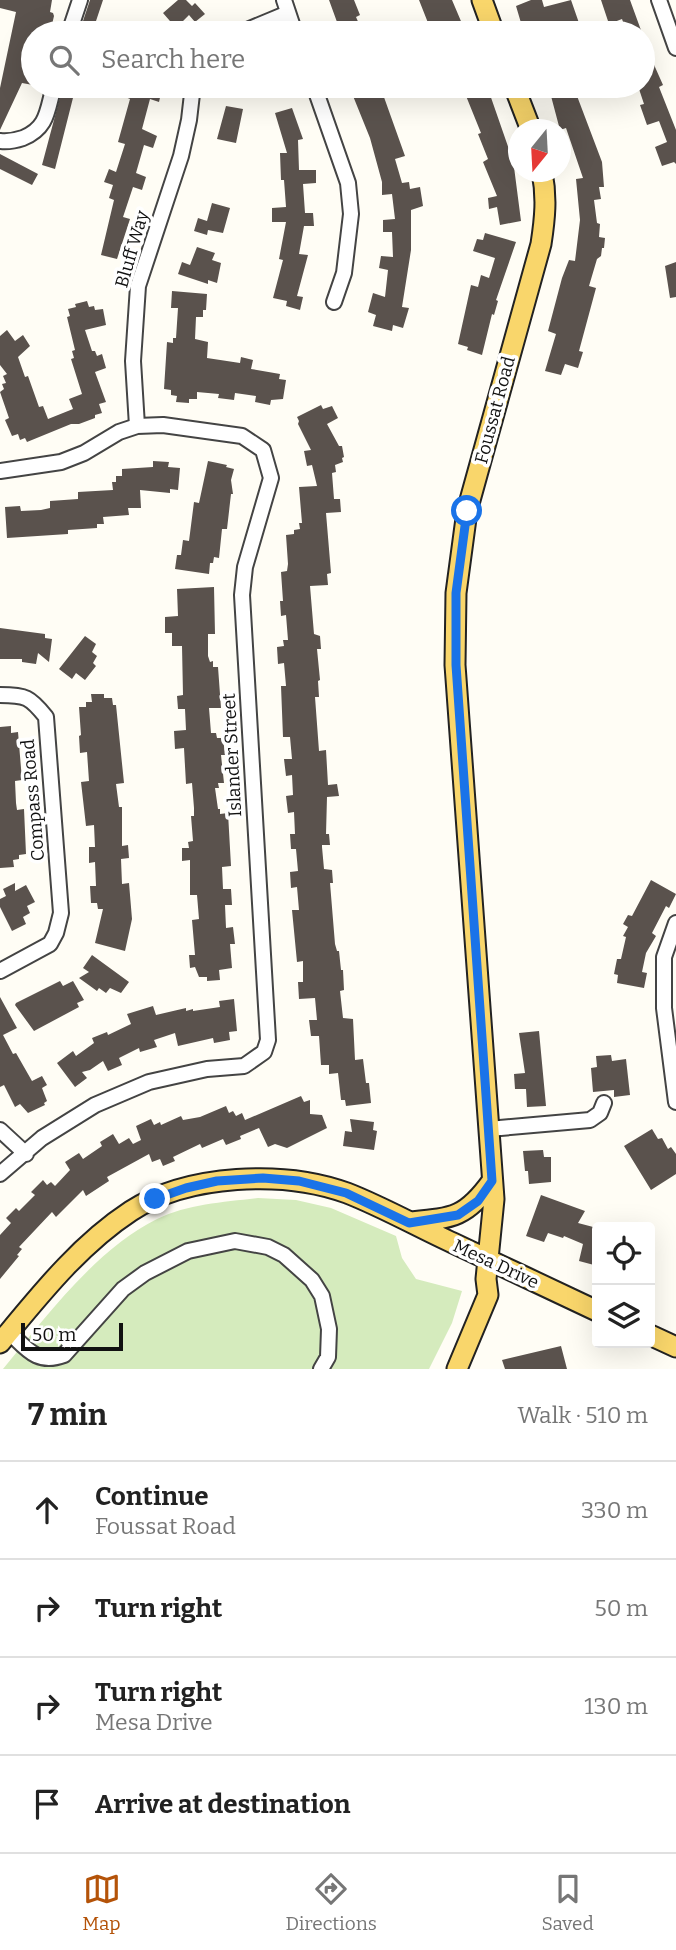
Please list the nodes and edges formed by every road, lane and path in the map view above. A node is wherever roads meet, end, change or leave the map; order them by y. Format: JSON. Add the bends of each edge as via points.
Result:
{"nodes":[{"id":1,"x":80,"y":0,"type":"edge"},
{"id":2,"x":482,"y":0,"type":"edge"},
{"id":3,"x":659,"y":0,"type":"edge"},
{"id":4,"x":286,"y":6,"type":"edge"},
{"id":5,"x":73,"y":21,"type":"edge"},
{"id":6,"x":260,"y":21,"type":"edge"},
{"id":7,"x":490,"y":21,"type":"edge"},
{"id":8,"x":673,"y":31,"type":"edge"},
{"id":9,"x":676,"y":48,"type":"edge"},
{"id":10,"x":51,"y":98,"type":"edge"},
{"id":11,"x":192,"y":98,"type":"edge"},
{"id":12,"x":318,"y":98,"type":"edge"},
{"id":13,"x":519,"y":98,"type":"edge"},
{"id":14,"x":527,"y":119,"type":"edge"},
{"id":15,"x":0,"y":141,"type":"edge"},
{"id":16,"x":544,"y":182,"type":"edge"},
{"id":17,"x":334,"y":302,"type":"dead end"},
{"id":18,"x":137,"y":426,"type":"junction"},
{"id":19,"x":0,"y":471,"type":"edge"},
{"id":20,"x":0,"y":695,"type":"edge"},
{"id":21,"x":676,"y":923,"type":"edge"},
{"id":22,"x":0,"y":971,"type":"edge"},
{"id":23,"x":670,"y":1008,"type":"edge"},
{"id":24,"x":676,"y":1102,"type":"edge"},
{"id":25,"x":604,"y":1103,"type":"dead end"},
{"id":26,"x":489,"y":1129,"type":"junction"},
{"id":27,"x":0,"y":1130,"type":"edge"},
{"id":28,"x":26,"y":1154,"type":"junction"},
{"id":29,"x":0,"y":1174,"type":"edge"},
{"id":30,"x":492,"y":1181,"type":"junction"},
{"id":31,"x":409,"y":1223,"type":"junction"},
{"id":32,"x":487,"y":1270,"type":"junction"},
{"id":33,"x":592,"y":1309,"type":"edge"},
{"id":34,"x":4,"y":1337,"type":"edge"},
{"id":35,"x":655,"y":1337,"type":"edge"},
{"id":36,"x":676,"y":1347,"type":"edge"},
{"id":37,"x":321,"y":1369,"type":"edge"},
{"id":38,"x":445,"y":1369,"type":"edge"},
{"id":39,"x":457,"y":1369,"type":"edge"}],
"edges":[{"from":1,"to":5,"type":"street"},
{"from":2,"to":7,"type":"main road"},
{"from":3,"to":8,"type":"street"},
{"from":4,"to":6,"type":"street"},
{"from":8,"to":9,"type":"street"},
{"from":10,"to":15,"type":"street","via":[[36,133],[12,142]]},
{"from":11,"to":18,"type":"street","name":"Bluff Way","via":[[181,156],[138,286],[133,361]]},
{"from":12,"to":17,"type":"street","via":[[348,183],[351,214],[344,273]]},
{"from":13,"to":14,"type":"main road"},
{"from":16,"to":26,"type":"main road","name":"Foussat Road","via":[[547,211],[541,244],[467,511],[456,593],[456,665]]},
{"from":18,"to":19,"type":"street","via":[[61,462]]},
{"from":18,"to":28,"type":"street","name":"Islander Street","via":[[242,436],[267,458],[271,478],[245,568],[242,596],[268,1040],[264,1052],[244,1066],[149,1082],[94,1105],[41,1138]]},
{"from":20,"to":22,"type":"street","name":"Compass Road","via":[[32,699],[46,717],[61,912],[50,944]]},
{"from":21,"to":23,"type":"street","via":[[664,957]]},
{"from":23,"to":24,"type":"street"},
{"from":25,"to":26,"type":"street","via":[[590,1120]]},
{"from":26,"to":30,"type":"main road","name":"Foussat Road"},
{"from":27,"to":28,"type":"street"},
{"from":28,"to":29,"type":"street"},
{"from":30,"to":31,"type":"main road","via":[[478,1201],[458,1215]]},
{"from":30,"to":32,"type":"main road","name":"Foussat Road"},
{"from":31,"to":32,"type":"main road","name":"Mesa Drive"},
{"from":31,"to":34,"type":"main road","name":"Mesa Drive","via":[[346,1193],[299,1181],[217,1181],[186,1188],[133,1210],[105,1230]]},
{"from":32,"to":33,"type":"main road","name":"Mesa Drive"},
{"from":32,"to":38,"type":"main road","name":"Foussat Road"},
{"from":32,"to":39,"type":"main road","name":"Foussat Road","via":[[488,1295]]},
{"from":34,"to":37,"type":"street","via":[[33,1355],[52,1360],[64,1355],[123,1290],[145,1273],[188,1251],[235,1241],[276,1251],[312,1280],[322,1296],[329,1329],[328,1357]]},
{"from":35,"to":36,"type":"main road"}]}
